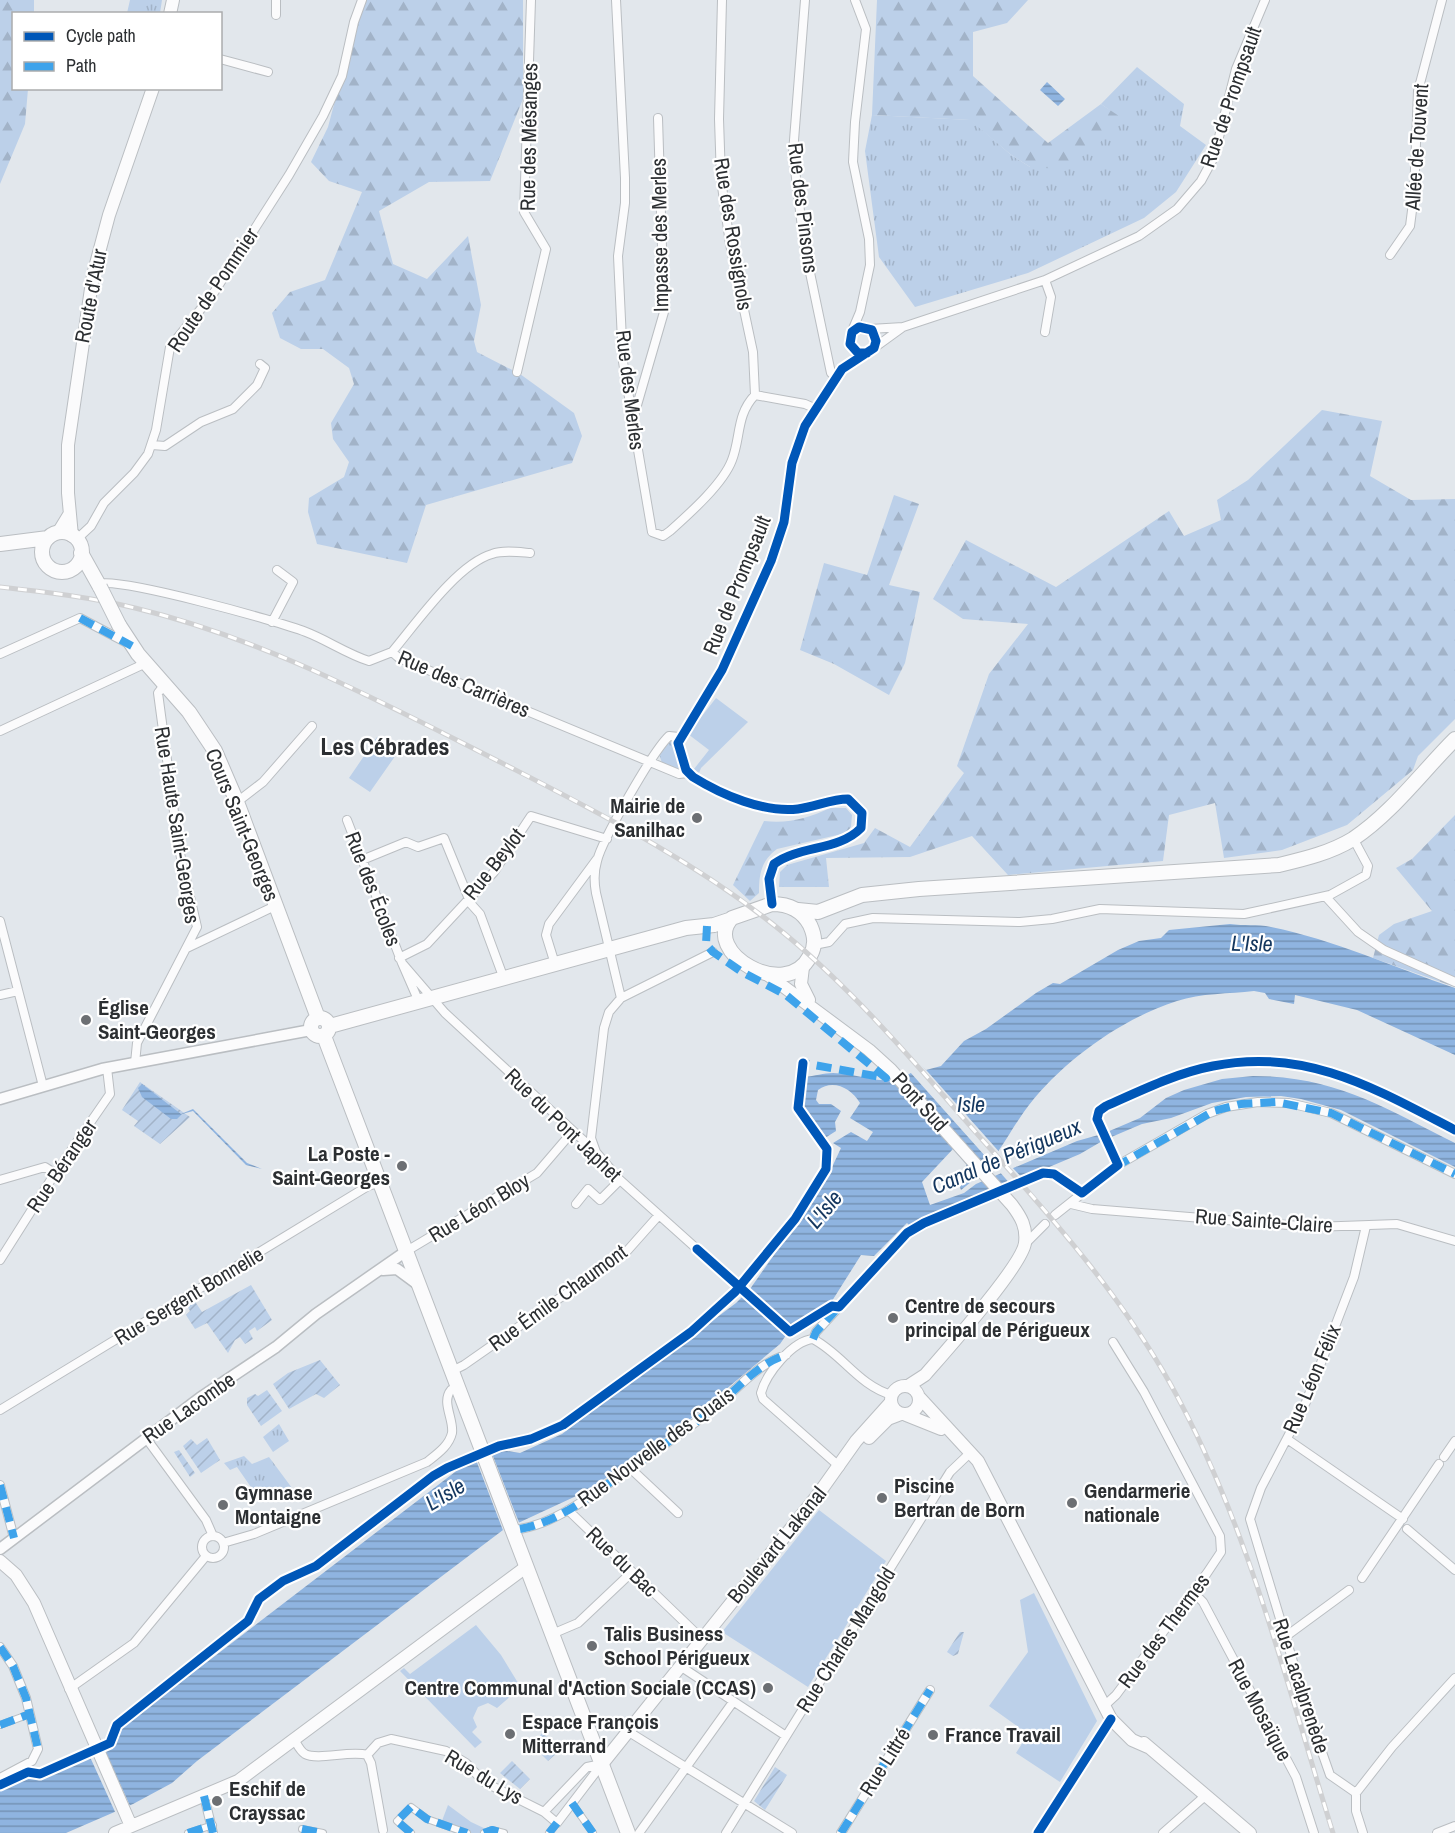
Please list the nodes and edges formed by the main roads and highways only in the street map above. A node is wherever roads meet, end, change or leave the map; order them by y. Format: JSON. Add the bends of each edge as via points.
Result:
{"nodes":[{"id":1,"x":152,"y":90,"type":"edge"},
{"id":2,"x":70,"y":511,"type":"junction"},
{"id":3,"x":53,"y":535,"type":"junction"},
{"id":4,"x":77,"y":543,"type":"junction"},
{"id":5,"x":3,"y":544,"type":"edge"},
{"id":6,"x":46,"y":564,"type":"junction"},
{"id":7,"x":70,"y":570,"type":"junction"},
{"id":8,"x":100,"y":586,"type":"junction"},
{"id":9,"x":1455,"y":739,"type":"edge"},
{"id":10,"x":862,"y":895,"type":"junction"},
{"id":11,"x":798,"y":910,"type":"junction"},
{"id":12,"x":729,"y":920,"type":"junction"},
{"id":13,"x":686,"y":928,"type":"junction"},
{"id":14,"x":814,"y":939,"type":"junction"},
{"id":15,"x":726,"y":943,"type":"junction"},
{"id":16,"x":803,"y":967,"type":"junction"},
{"id":17,"x":768,"y":975,"type":"junction"},
{"id":18,"x":817,"y":1010,"type":"junction"},
{"id":19,"x":321,"y":1028,"type":"junction"},
{"id":20,"x":926,"y":1375,"type":"junction"},
{"id":21,"x":908,"y":1386,"type":"junction"},
{"id":22,"x":919,"y":1396,"type":"junction"},
{"id":23,"x":892,"y":1399,"type":"junction"},
{"id":24,"x":904,"y":1414,"type":"junction"},
{"id":25,"x":961,"y":1441,"type":"junction"},
{"id":26,"x":840,"y":1467,"type":"junction"},
{"id":27,"x":0,"y":1561,"type":"edge"},
{"id":28,"x":526,"y":1567,"type":"junction"},
{"id":29,"x":602,"y":1764,"type":"junction"},
{"id":30,"x":130,"y":1825,"type":"edge"},
{"id":31,"x":115,"y":1833,"type":"edge"},
{"id":32,"x":628,"y":1833,"type":"edge"},
{"id":33,"x":1250,"y":1833,"type":"edge"}],
"edges":[{"from":1,"to":2,"type":"main road","name":"Route d'Atur","via":[[109,214],[93,275],[69,431],[66,470]]},
{"from":2,"to":3,"type":"main road"},
{"from":2,"to":4,"type":"main road","name":"Route d'Atur"},
{"from":3,"to":4,"type":"main road"},
{"from":3,"to":5,"type":"main road"},
{"from":3,"to":6,"type":"main road","via":[[42,547]]},
{"from":4,"to":7,"type":"main road","via":[[78,563]]},
{"from":4,"to":8,"type":"main road","name":"Cours Saint-Georges"},
{"from":5,"to":6,"type":"main road","via":[[26,549]]},
{"from":6,"to":7,"type":"main road","via":[[54,570]]},
{"from":7,"to":8,"type":"main road","via":[[86,574]]},
{"from":8,"to":19,"type":"main road","name":"Cours Saint-Georges","bridge":true,"via":[[132,646],[215,751]]},
{"from":9,"to":10,"type":"main road","via":[[1393,804],[1353,838],[1334,849],[1279,865]]},
{"from":10,"to":11,"type":"main road","via":[[818,912]]},
{"from":10,"to":14,"type":"main road","via":[[830,914]]},
{"from":11,"to":12,"type":"main road","via":[[772,904]]},
{"from":11,"to":14,"type":"main road"},
{"from":12,"to":13,"type":"main road"},
{"from":12,"to":15,"type":"main road"},
{"from":13,"to":15,"type":"main road","via":[[707,932]]},
{"from":13,"to":19,"type":"main road"},
{"from":14,"to":16,"type":"main road"},
{"from":15,"to":17,"type":"main road","via":[[735,957]]},
{"from":16,"to":17,"type":"main road","via":[[784,975]]},
{"from":16,"to":18,"type":"main road","name":"Pont Sud","via":[[802,989]]},
{"from":17,"to":18,"type":"main road","name":"Pont Sud"},
{"from":18,"to":20,"type":"main road","name":"Pont Sud","via":[[891,1070],[1012,1205],[1024,1224],[1025,1244],[1014,1267]]},
{"from":19,"to":28,"type":"main road","name":"Cours Saint-Georges"},
{"from":20,"to":21,"type":"main road"},
{"from":20,"to":22,"type":"main road"},
{"from":21,"to":22,"type":"main road"},
{"from":21,"to":23,"type":"main road","via":[[897,1389]]},
{"from":22,"to":24,"type":"main road","via":[[918,1407]]},
{"from":22,"to":25,"type":"main road"},
{"from":23,"to":24,"type":"main road","via":[[894,1410]]},
{"from":23,"to":26,"type":"main road","name":"Boulevard Lakanal","via":[[856,1441]]},
{"from":24,"to":25,"type":"main road","via":[[924,1420]]},
{"from":24,"to":26,"type":"main road","name":"Boulevard Lakanal","via":[[880,1426]]},
{"from":25,"to":33,"type":"main road","via":[[985,1475],[1111,1719],[1133,1732]]},
{"from":26,"to":29,"type":"main road","name":"Boulevard Lakanal"},
{"from":27,"to":30,"type":"main road","via":[[16,1575],[34,1603]]},
{"from":28,"to":29,"type":"main road","name":"Cours Saint-Georges"},
{"from":28,"to":30,"type":"main road","via":[[237,1781]]},
{"from":29,"to":32,"type":"main road","name":"Cours Saint-Georges"},
{"from":30,"to":31,"type":"main road"}]}
